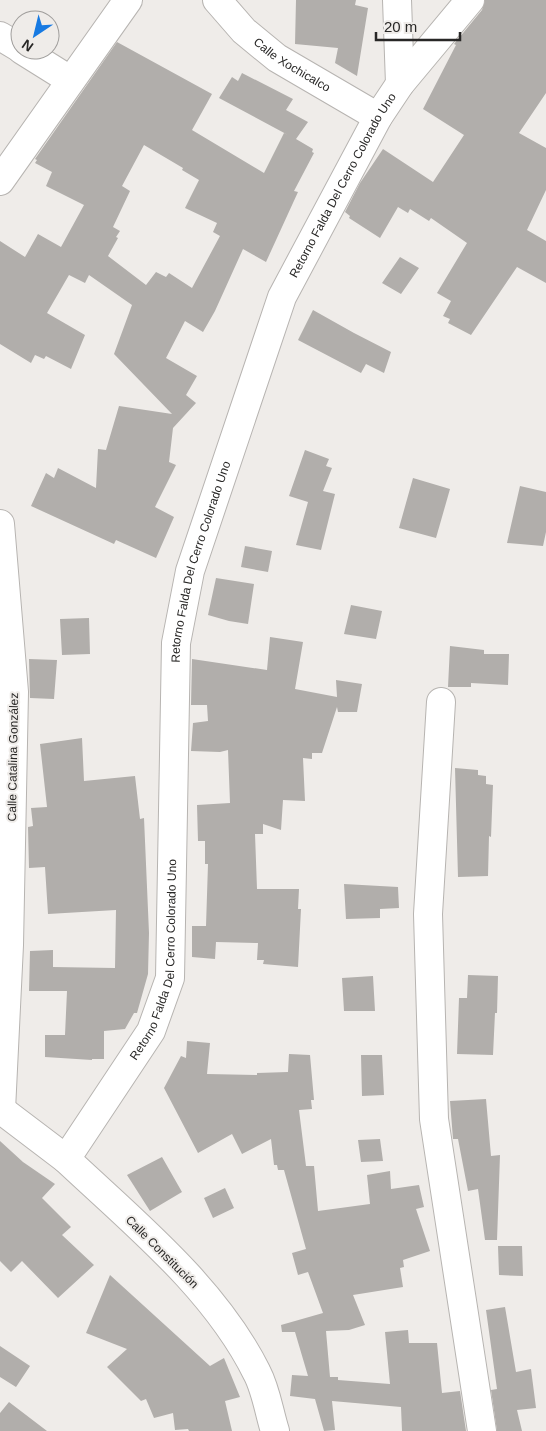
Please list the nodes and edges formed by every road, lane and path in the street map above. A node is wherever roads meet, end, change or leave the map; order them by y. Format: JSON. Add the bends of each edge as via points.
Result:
{"nodes":[{"id":1,"x":128,"y":0,"type":"edge"},
{"id":2,"x":217,"y":0,"type":"edge"},
{"id":3,"x":396,"y":0,"type":"edge"},
{"id":4,"x":470,"y":0,"type":"edge"},
{"id":5,"x":38,"y":60,"type":"edge"},
{"id":6,"x":70,"y":80,"type":"junction"},
{"id":7,"x":400,"y":84,"type":"junction"},
{"id":8,"x":378,"y":117,"type":"junction"},
{"id":9,"x":0,"y":181,"type":"edge"},
{"id":10,"x":0,"y":524,"type":"edge"},
{"id":11,"x":441,"y":702,"type":"dead end"},
{"id":12,"x":0,"y":1110,"type":"edge"},
{"id":13,"x":66,"y":1159,"type":"junction"},
{"id":14,"x":275,"y":1431,"type":"edge"},
{"id":15,"x":482,"y":1431,"type":"edge"}],
"edges":[{"from":1,"to":6,"type":"street"},
{"from":2,"to":8,"type":"street","name":"Calle Xochicalco","via":[[244,31],[278,58]]},
{"from":3,"to":7,"type":"street"},
{"from":4,"to":7,"type":"street","name":"Retorno Falda Del Cerro Colorado Uno"},
{"from":5,"to":6,"type":"street"},
{"from":6,"to":9,"type":"street"},
{"from":7,"to":8,"type":"street","name":"Retorno Falda Del Cerro Colorado Uno"},
{"from":8,"to":13,"type":"street","name":"Retorno Falda Del Cerro Colorado Uno","via":[[282,297],[190,571],[176,643],[170,978],[151,1031]]},
{"from":10,"to":12,"type":"street","name":"Calle Catalina González","via":[[14,692],[9,946]]},
{"from":11,"to":15,"type":"street","via":[[428,914],[434,1119]]},
{"from":12,"to":13,"type":"street","name":"Calle Constitución"},
{"from":13,"to":14,"type":"street","name":"Calle Constitución","via":[[164,1252],[222,1315],[258,1374]]}]}
